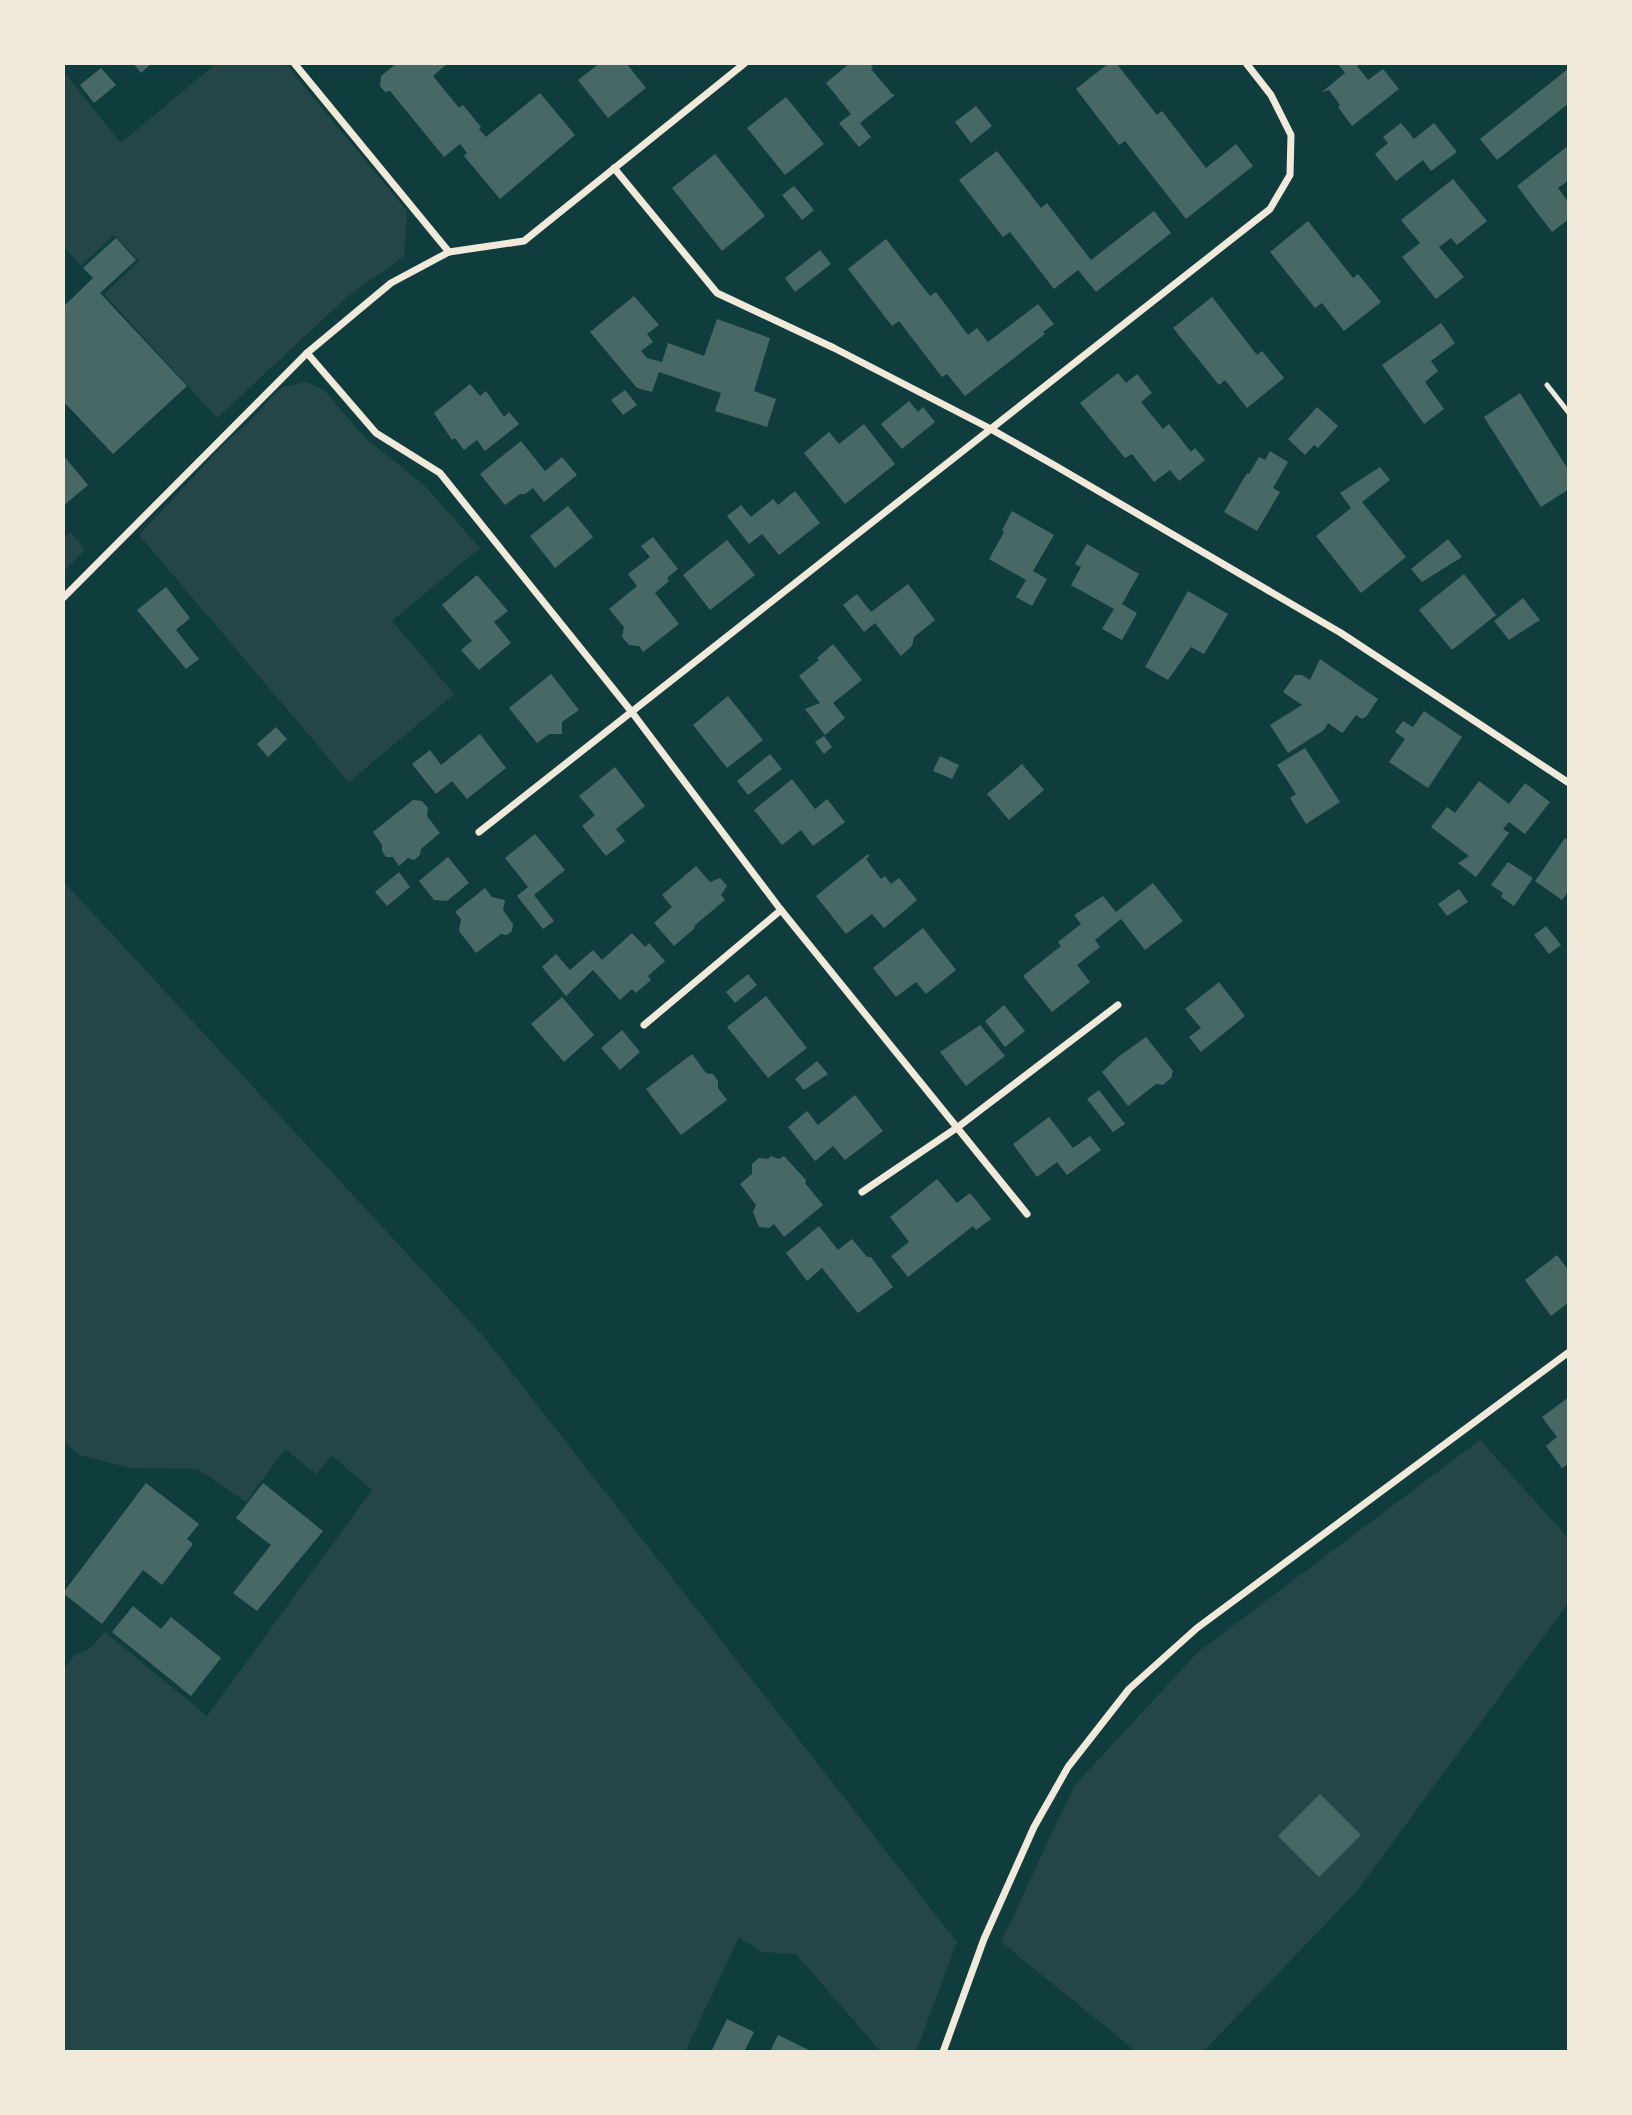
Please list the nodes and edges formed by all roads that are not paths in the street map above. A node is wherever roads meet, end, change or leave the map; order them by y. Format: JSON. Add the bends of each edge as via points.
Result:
{"nodes":[{"id":1,"x":294,"y":63,"type":"edge"},
{"id":2,"x":745,"y":63,"type":"edge"},
{"id":3,"x":1247,"y":63,"type":"edge"},
{"id":4,"x":614,"y":168,"type":"junction"},
{"id":5,"x":450,"y":252,"type":"junction"},
{"id":6,"x":307,"y":353,"type":"junction"},
{"id":7,"x":1547,"y":385,"type":"dead end"},
{"id":8,"x":1569,"y":413,"type":"edge"},
{"id":9,"x":989,"y":428,"type":"junction"},
{"id":10,"x":63,"y":598,"type":"edge"},
{"id":11,"x":631,"y":711,"type":"junction"},
{"id":12,"x":1569,"y":783,"type":"edge"},
{"id":13,"x":479,"y":832,"type":"dead end"},
{"id":14,"x":781,"y":910,"type":"junction"},
{"id":15,"x":1118,"y":1005,"type":"dead end"},
{"id":16,"x":644,"y":1025,"type":"dead end"},
{"id":17,"x":958,"y":1128,"type":"junction"},
{"id":18,"x":862,"y":1192,"type":"dead end"},
{"id":19,"x":1027,"y":1214,"type":"dead end"},
{"id":20,"x":1569,"y":1352,"type":"edge"},
{"id":21,"x":943,"y":2052,"type":"edge"}],
"edges":[{"from":1,"to":5,"type":"street"},
{"from":2,"to":4,"type":"street"},
{"from":3,"to":9,"type":"street","via":[[1272,95],[1291,135],[1290,174],[1270,209]]},
{"from":4,"to":5,"type":"street","via":[[524,240]]},
{"from":4,"to":9,"type":"street","via":[[718,293]]},
{"from":5,"to":6,"type":"street","via":[[391,283]]},
{"from":6,"to":10,"type":"street"},
{"from":6,"to":11,"type":"street","via":[[376,433],[440,472]]},
{"from":7,"to":8,"type":"lane"},
{"from":9,"to":11,"type":"street"},
{"from":9,"to":12,"type":"street","via":[[1341,632]]},
{"from":11,"to":13,"type":"street"},
{"from":11,"to":14,"type":"street"},
{"from":14,"to":16,"type":"street"},
{"from":14,"to":17,"type":"street"},
{"from":15,"to":17,"type":"street"},
{"from":17,"to":18,"type":"street"},
{"from":17,"to":19,"type":"street"},
{"from":20,"to":21,"type":"street","via":[[1198,1628],[1129,1689],[1068,1767],[1034,1827],[984,1939]]}]}
